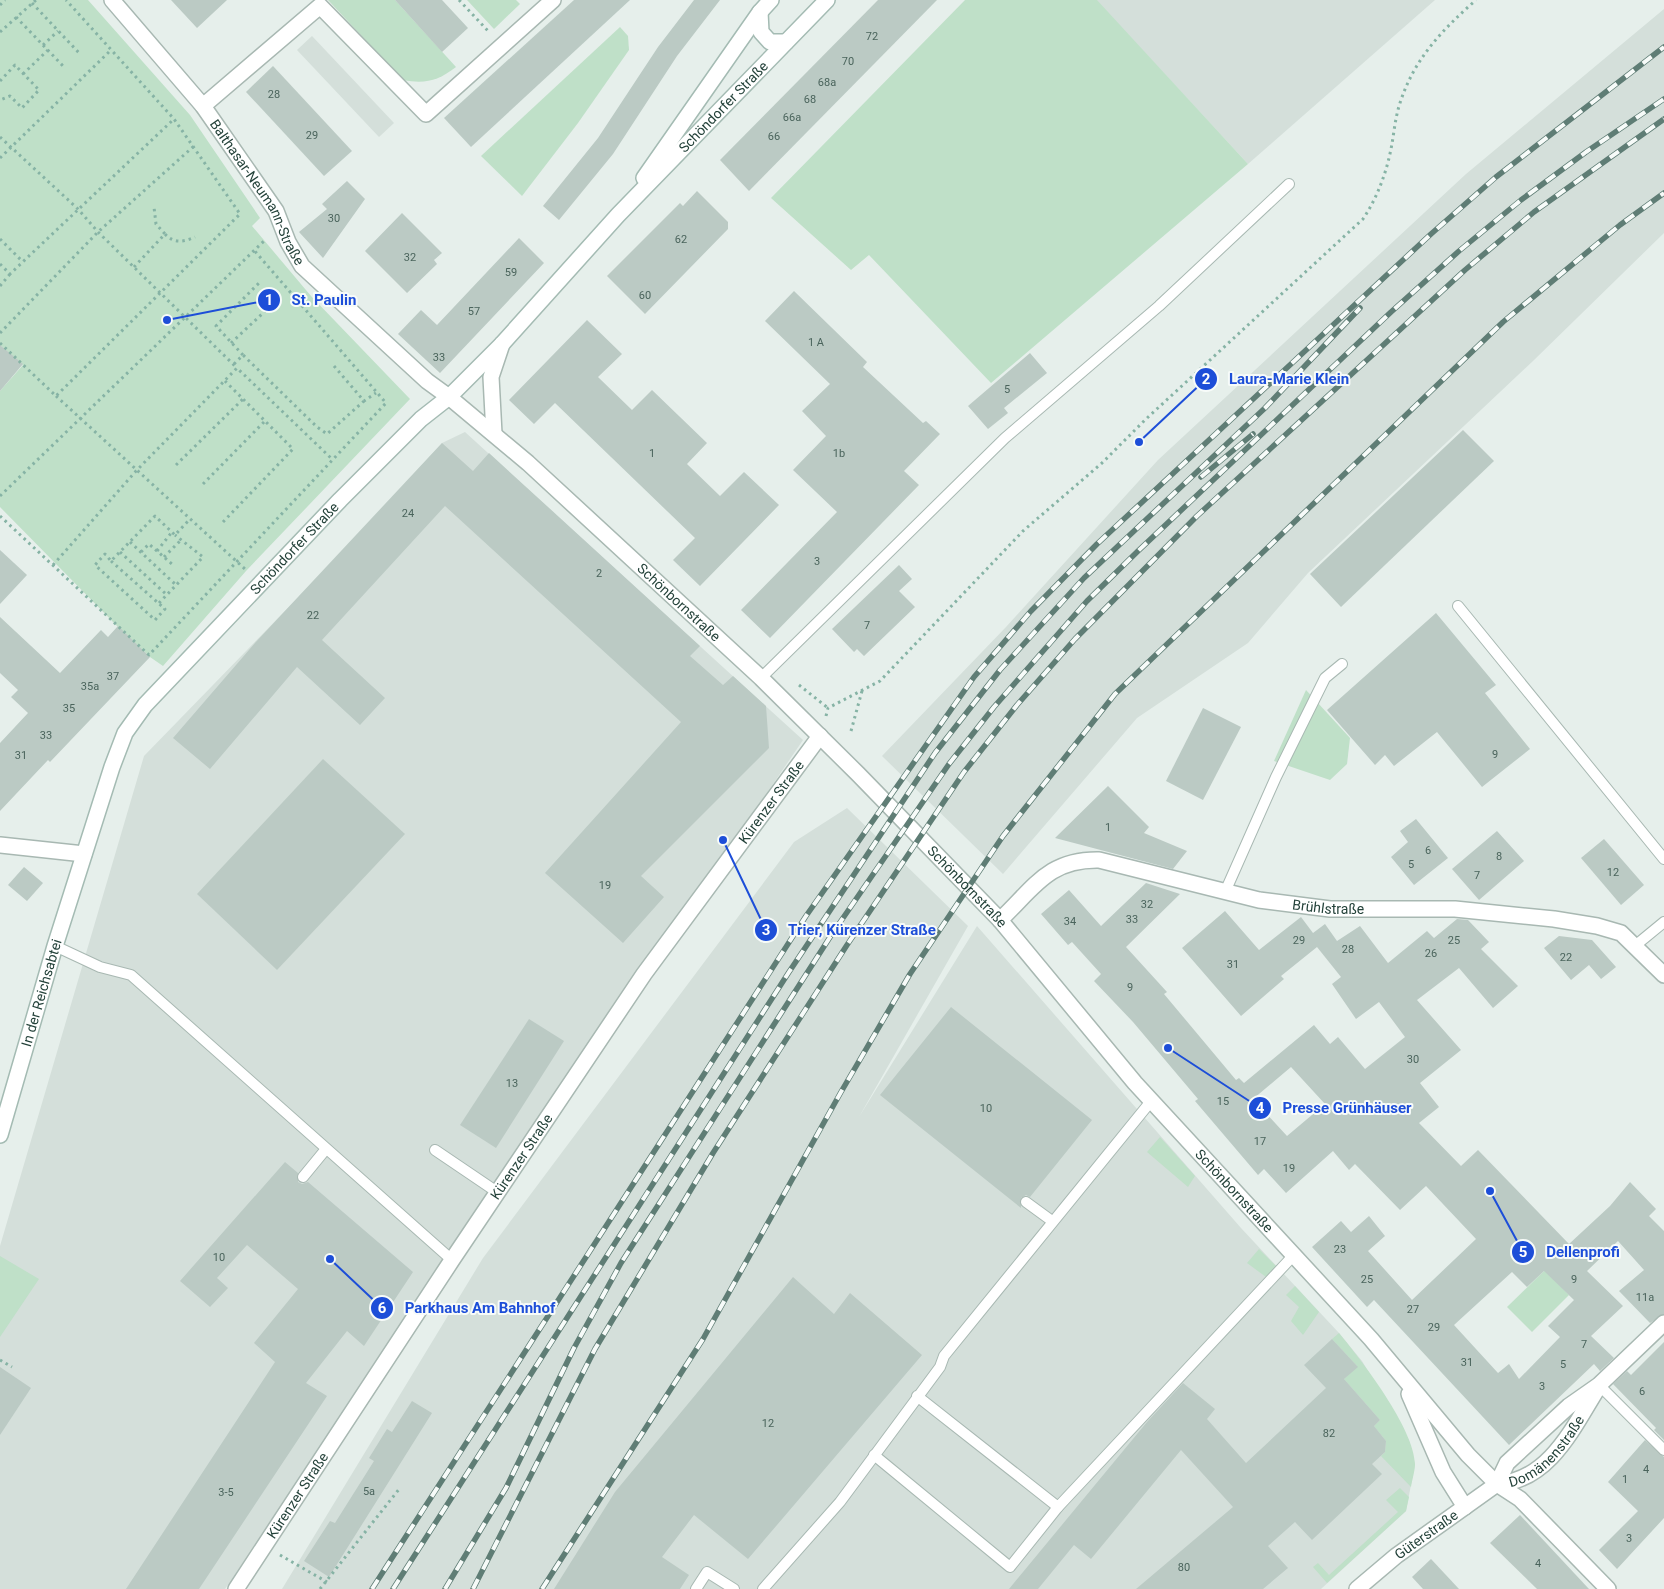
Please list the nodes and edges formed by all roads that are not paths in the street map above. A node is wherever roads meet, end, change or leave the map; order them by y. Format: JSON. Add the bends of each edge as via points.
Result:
{"nodes":[{"id":1,"x":112,"y":0,"type":"edge"},
{"id":2,"x":553,"y":0,"type":"edge"},
{"id":3,"x":771,"y":0,"type":"edge"},
{"id":4,"x":827,"y":0,"type":"edge"},
{"id":5,"x":760,"y":12,"type":"junction"},
{"id":6,"x":786,"y":42,"type":"junction"},
{"id":7,"x":203,"y":106,"type":"junction"},
{"id":8,"x":1289,"y":184,"type":"dead end"},
{"id":9,"x":618,"y":215,"type":"junction"},
{"id":10,"x":502,"y":344,"type":"junction"},
{"id":11,"x":449,"y":397,"type":"junction"},
{"id":12,"x":494,"y":434,"type":"junction"},
{"id":13,"x":1458,"y":606,"type":"dead end"},
{"id":14,"x":1342,"y":664,"type":"dead end"},
{"id":15,"x":761,"y":678,"type":"junction"},
{"id":16,"x":820,"y":736,"type":"junction"},
{"id":17,"x":0,"y":845,"type":"edge"},
{"id":18,"x":84,"y":854,"type":"junction"},
{"id":19,"x":1664,"y":859,"type":"edge"},
{"id":20,"x":1225,"y":892,"type":"junction"},
{"id":21,"x":1000,"y":920,"type":"junction"},
{"id":22,"x":1664,"y":922,"type":"edge"},
{"id":23,"x":1636,"y":945,"type":"junction"},
{"id":24,"x":55,"y":946,"type":"junction"},
{"id":25,"x":1664,"y":975,"type":"edge"},
{"id":26,"x":1152,"y":1100,"type":"junction"},
{"id":27,"x":0,"y":1134,"type":"edge"},
{"id":28,"x":326,"y":1149,"type":"junction"},
{"id":29,"x":435,"y":1150,"type":"dead end"},
{"id":30,"x":303,"y":1177,"type":"dead end"},
{"id":31,"x":497,"y":1192,"type":"junction"},
{"id":32,"x":1026,"y":1202,"type":"dead end"},
{"id":33,"x":1052,"y":1221,"type":"junction"},
{"id":34,"x":1293,"y":1256,"type":"junction"},
{"id":35,"x":452,"y":1260,"type":"junction"},
{"id":36,"x":1664,"y":1323,"type":"edge"},
{"id":37,"x":1402,"y":1376,"type":"junction"},
{"id":38,"x":1599,"y":1385,"type":"junction"},
{"id":39,"x":917,"y":1396,"type":"junction"},
{"id":40,"x":1664,"y":1450,"type":"edge"},
{"id":41,"x":874,"y":1455,"type":"junction"},
{"id":42,"x":1497,"y":1484,"type":"junction"},
{"id":43,"x":1058,"y":1507,"type":"junction"},
{"id":44,"x":1465,"y":1507,"type":"junction"},
{"id":45,"x":236,"y":1589,"type":"edge"},
{"id":46,"x":696,"y":1589,"type":"edge"},
{"id":47,"x":734,"y":1589,"type":"edge"},
{"id":48,"x":763,"y":1589,"type":"edge"},
{"id":49,"x":1357,"y":1589,"type":"edge"},
{"id":50,"x":1608,"y":1589,"type":"edge"}],
"edges":[{"from":1,"to":7,"type":"street","name":"Balthasar-Neumann-Straße"},
{"from":2,"to":7,"type":"street","name":"Balthasar-Neumann-Straße","via":[[426,114],[320,6]]},
{"from":3,"to":5,"type":"street","name":"Schöndorfer Straße"},
{"from":4,"to":6,"type":"street","name":"Schöndorfer Straße"},
{"from":5,"to":6,"type":"street","via":[[761,32],[770,42]]},
{"from":5,"to":9,"type":"street","name":"Schöndorfer Straße"},
{"from":6,"to":9,"type":"street","name":"Schöndorfer Straße"},
{"from":7,"to":11,"type":"street","name":"Balthasar-Neumann-Straße","via":[[276,211],[302,266],[426,381]]},
{"from":8,"to":15,"type":"lane","via":[[1159,306],[1005,438]]},
{"from":9,"to":10,"type":"street","name":"Schöndorfer Straße"},
{"from":10,"to":11,"type":"street","name":"Schöndorfer Straße"},
{"from":10,"to":12,"type":"street","via":[[490,378]]},
{"from":11,"to":12,"type":"street","name":"Schönbornstraße"},
{"from":11,"to":18,"type":"street","name":"Schöndorfer Straße","via":[[416,424],[145,705],[125,733]]},
{"from":12,"to":15,"type":"street","name":"Schönbornstraße"},
{"from":13,"to":19,"type":"lane"},
{"from":14,"to":20,"type":"lane","via":[[1325,678],[1276,776]]},
{"from":15,"to":16,"type":"street","name":"Schönbornstraße"},
{"from":16,"to":21,"type":"street","name":"Schönbornstraße"},
{"from":16,"to":31,"type":"street","name":"Kürenzer Straße","via":[[644,974]]},
{"from":17,"to":18,"type":"street"},
{"from":18,"to":24,"type":"street","name":"In der Reichsabtei"},
{"from":20,"to":21,"type":"street","name":"Brühlstraße","via":[[1119,864],[1080,860],[1063,864],[1048,873]]},
{"from":20,"to":23,"type":"street","name":"Brühlstraße","via":[[1330,909],[1455,909],[1554,919],[1621,933]]},
{"from":21,"to":26,"type":"street","name":"Schönbornstraße"},
{"from":22,"to":23,"type":"lane"},
{"from":23,"to":25,"type":"street","name":"Brühlstraße"},
{"from":24,"to":27,"type":"street","name":"In der Reichsabtei"},
{"from":24,"to":28,"type":"lane","via":[[100,967],[131,975]]},
{"from":26,"to":33,"type":"lane"},
{"from":26,"to":34,"type":"street","name":"Schönbornstraße"},
{"from":28,"to":30,"type":"lane"},
{"from":28,"to":35,"type":"lane"},
{"from":29,"to":31,"type":"lane"},
{"from":31,"to":35,"type":"street","name":"Kürenzer Straße"},
{"from":32,"to":33,"type":"lane"},
{"from":33,"to":39,"type":"lane","via":[[944,1356],[940,1367]]},
{"from":34,"to":37,"type":"street","name":"Schönbornstraße"},
{"from":34,"to":43,"type":"lane"},
{"from":35,"to":45,"type":"street","name":"Kürenzer Straße"},
{"from":36,"to":38,"type":"street","name":"Domänenstraße"},
{"from":37,"to":42,"type":"street","name":"Schönbornstraße","via":[[1445,1429]]},
{"from":37,"to":44,"type":"street","name":"Schönbornstraße","via":[[1443,1472]]},
{"from":38,"to":40,"type":"lane"},
{"from":38,"to":42,"type":"street","name":"Domänenstraße","via":[[1568,1406],[1507,1463]]},
{"from":38,"to":42,"type":"street","name":"Domänenstraße","via":[[1566,1440],[1541,1466],[1523,1479]]},
{"from":39,"to":41,"type":"lane"},
{"from":39,"to":43,"type":"lane"},
{"from":41,"to":43,"type":"lane","via":[[1010,1566]]},
{"from":41,"to":48,"type":"lane","via":[[840,1502]]},
{"from":42,"to":44,"type":"street","name":"Güterstraße"},
{"from":42,"to":50,"type":"street","name":"Schönbornstraße","via":[[1520,1500]]},
{"from":44,"to":49,"type":"street","name":"Güterstraße","via":[[1396,1556]]},
{"from":46,"to":47,"type":"lane","via":[[707,1572]]}]}
